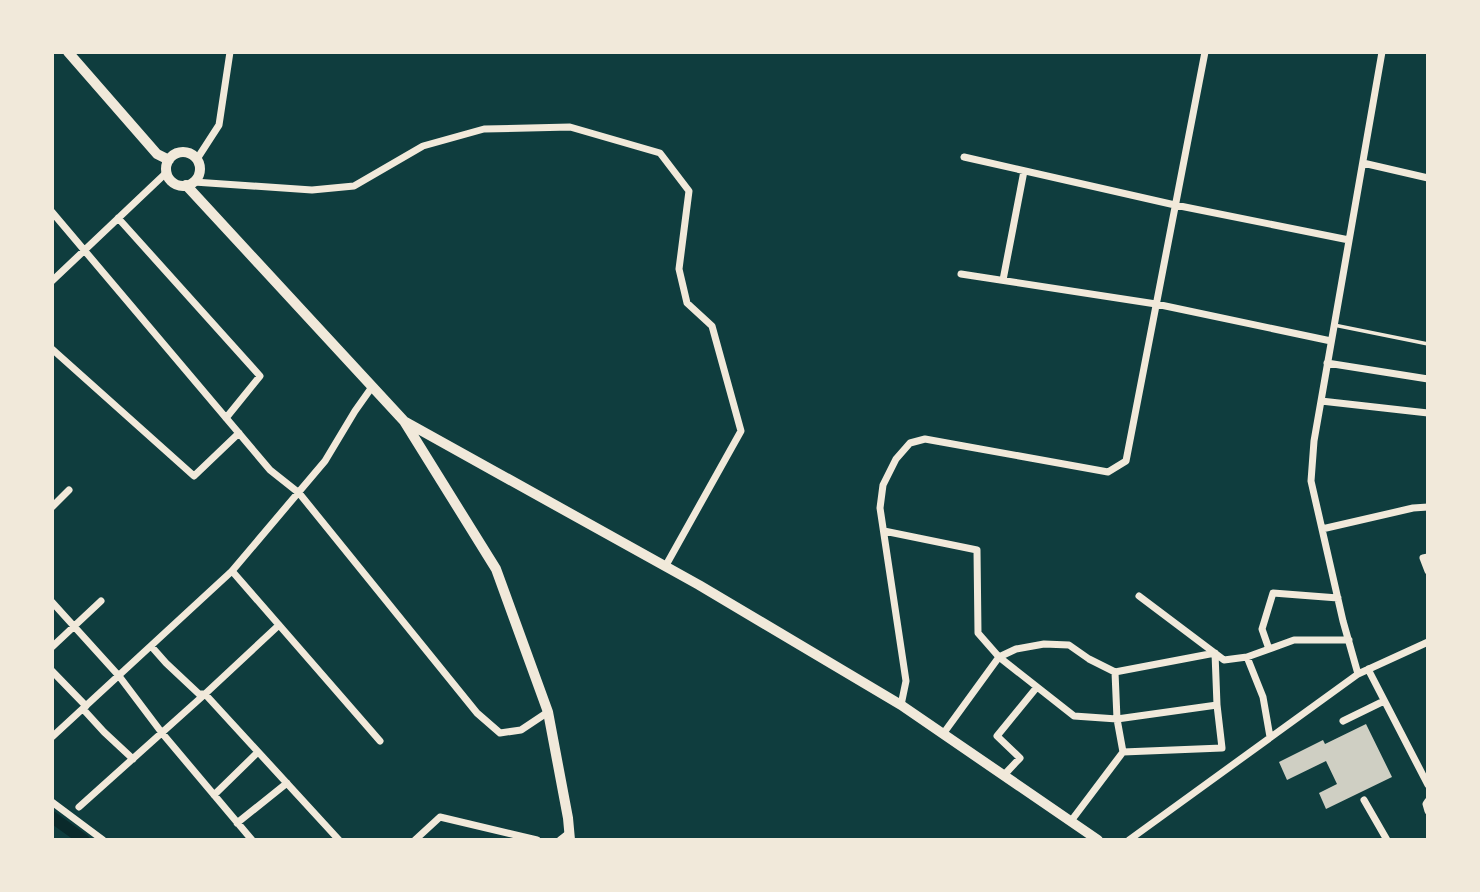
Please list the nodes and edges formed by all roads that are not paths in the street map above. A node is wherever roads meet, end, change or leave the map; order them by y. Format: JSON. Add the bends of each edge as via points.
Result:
{"nodes":[{"id":1,"x":68,"y":52,"type":"edge"},
{"id":2,"x":230,"y":52,"type":"edge"},
{"id":3,"x":1205,"y":52,"type":"edge"},
{"id":4,"x":1382,"y":52,"type":"edge"},
{"id":5,"x":964,"y":157,"type":"dead end"},
{"id":6,"x":197,"y":159,"type":"junction"},
{"id":7,"x":169,"y":160,"type":"junction"},
{"id":8,"x":1363,"y":163,"type":"junction"},
{"id":9,"x":1024,"y":171,"type":"junction"},
{"id":10,"x":167,"y":172,"type":"junction"},
{"id":11,"x":1427,"y":178,"type":"edge"},
{"id":12,"x":190,"y":184,"type":"junction"},
{"id":13,"x":1175,"y":205,"type":"junction"},
{"id":14,"x":52,"y":212,"type":"edge"},
{"id":15,"x":118,"y":218,"type":"junction"},
{"id":16,"x":1349,"y":240,"type":"junction"},
{"id":17,"x":85,"y":250,"type":"junction"},
{"id":18,"x":961,"y":274,"type":"dead end"},
{"id":19,"x":1003,"y":280,"type":"junction"},
{"id":20,"x":52,"y":281,"type":"edge"},
{"id":21,"x":1156,"y":303,"type":"junction"},
{"id":22,"x":1334,"y":325,"type":"junction"},
{"id":23,"x":1331,"y":341,"type":"junction"},
{"id":24,"x":1427,"y":344,"type":"edge"},
{"id":25,"x":52,"y":349,"type":"edge"},
{"id":26,"x":1327,"y":363,"type":"junction"},
{"id":27,"x":1427,"y":379,"type":"edge"},
{"id":28,"x":372,"y":387,"type":"junction"},
{"id":29,"x":1321,"y":401,"type":"junction"},
{"id":30,"x":1427,"y":413,"type":"edge"},
{"id":31,"x":226,"y":418,"type":"junction"},
{"id":32,"x":404,"y":421,"type":"junction"},
{"id":33,"x":239,"y":433,"type":"junction"},
{"id":34,"x":69,"y":490,"type":"dead end"},
{"id":35,"x":299,"y":493,"type":"junction"},
{"id":36,"x":52,"y":507,"type":"edge"},
{"id":37,"x":1427,"y":507,"type":"edge"},
{"id":38,"x":1322,"y":529,"type":"junction"},
{"id":39,"x":884,"y":531,"type":"junction"},
{"id":40,"x":1427,"y":557,"type":"edge"},
{"id":41,"x":665,"y":567,"type":"junction"},
{"id":42,"x":232,"y":571,"type":"junction"},
{"id":43,"x":1427,"y":571,"type":"edge"},
{"id":44,"x":1139,"y":596,"type":"dead end"},
{"id":45,"x":1338,"y":598,"type":"junction"},
{"id":46,"x":101,"y":601,"type":"dead end"},
{"id":47,"x":52,"y":602,"type":"edge"},
{"id":48,"x":279,"y":625,"type":"junction"},
{"id":49,"x":74,"y":626,"type":"junction"},
{"id":50,"x":1349,"y":640,"type":"junction"},
{"id":51,"x":1427,"y":642,"type":"edge"},
{"id":52,"x":151,"y":646,"type":"junction"},
{"id":53,"x":52,"y":647,"type":"edge"},
{"id":54,"x":1269,"y":649,"type":"junction"},
{"id":55,"x":1215,"y":653,"type":"junction"},
{"id":56,"x":999,"y":657,"type":"junction"},
{"id":57,"x":1247,"y":657,"type":"junction"},
{"id":58,"x":1368,"y":669,"type":"junction"},
{"id":59,"x":52,"y":671,"type":"edge"},
{"id":60,"x":1115,"y":672,"type":"junction"},
{"id":61,"x":1358,"y":674,"type":"junction"},
{"id":62,"x":119,"y":676,"type":"junction"},
{"id":63,"x":1037,"y":687,"type":"junction"},
{"id":64,"x":205,"y":694,"type":"junction"},
{"id":65,"x":1384,"y":701,"type":"junction"},
{"id":66,"x":901,"y":705,"type":"junction"},
{"id":67,"x":1217,"y":705,"type":"junction"},
{"id":68,"x":85,"y":707,"type":"junction"},
{"id":69,"x":548,"y":712,"type":"junction"},
{"id":70,"x":1117,"y":719,"type":"junction"},
{"id":71,"x":1343,"y":721,"type":"dead end"},
{"id":72,"x":162,"y":733,"type":"junction"},
{"id":73,"x":943,"y":734,"type":"junction"},
{"id":74,"x":52,"y":737,"type":"edge"},
{"id":75,"x":1270,"y":737,"type":"junction"},
{"id":76,"x":380,"y":741,"type":"dead end"},
{"id":77,"x":258,"y":752,"type":"junction"},
{"id":78,"x":1123,"y":752,"type":"junction"},
{"id":79,"x":133,"y":759,"type":"junction"},
{"id":80,"x":1004,"y":775,"type":"junction"},
{"id":81,"x":287,"y":783,"type":"junction"},
{"id":82,"x":1427,"y":785,"type":"edge"},
{"id":83,"x":214,"y":795,"type":"junction"},
{"id":84,"x":1364,"y":800,"type":"dead end"},
{"id":85,"x":1427,"y":801,"type":"edge"},
{"id":86,"x":52,"y":802,"type":"edge"},
{"id":87,"x":79,"y":807,"type":"dead end"},
{"id":88,"x":1427,"y":811,"type":"edge"},
{"id":89,"x":1071,"y":821,"type":"junction"},
{"id":90,"x":237,"y":823,"type":"junction"},
{"id":91,"x":566,"y":837,"type":"edge"},
{"id":92,"x":103,"y":839,"type":"edge"},
{"id":93,"x":251,"y":839,"type":"edge"},
{"id":94,"x":339,"y":839,"type":"edge"},
{"id":95,"x":415,"y":839,"type":"edge"},
{"id":96,"x":537,"y":839,"type":"edge"},
{"id":97,"x":1098,"y":839,"type":"edge"},
{"id":98,"x":1129,"y":839,"type":"edge"},
{"id":99,"x":1387,"y":839,"type":"edge"}],
"edges":[{"from":1,"to":7,"type":"street","via":[[158,154]]},
{"from":2,"to":6,"type":"street","via":[[219,125]]},
{"from":3,"to":13,"type":"street"},
{"from":4,"to":8,"type":"street"},
{"from":5,"to":9,"type":"street"},
{"from":6,"to":7,"type":"street","via":[[181,152]]},
{"from":6,"to":12,"type":"street","via":[[200,172]]},
{"from":7,"to":10,"type":"street"},
{"from":8,"to":11,"type":"street"},
{"from":8,"to":16,"type":"street"},
{"from":9,"to":13,"type":"street"},
{"from":9,"to":19,"type":"street"},
{"from":10,"to":12,"type":"street","via":[[177,185]]},
{"from":10,"to":15,"type":"street"},
{"from":12,"to":28,"type":"street"},
{"from":12,"to":41,"type":"street","via":[[312,190],[354,186],[422,146],[484,129],[570,127],[660,153],[689,191],[679,269],[687,303],[712,327],[741,431]]},
{"from":13,"to":16,"type":"street"},
{"from":13,"to":21,"type":"street"},
{"from":14,"to":17,"type":"street"},
{"from":15,"to":17,"type":"street"},
{"from":15,"to":31,"type":"street","via":[[260,376]]},
{"from":16,"to":22,"type":"street"},
{"from":17,"to":20,"type":"street"},
{"from":17,"to":31,"type":"street"},
{"from":18,"to":19,"type":"street"},
{"from":19,"to":21,"type":"street"},
{"from":21,"to":23,"type":"street"},
{"from":21,"to":39,"type":"street","via":[[1126,461],[1108,472],[925,439],[910,443],[883,485]]},
{"from":22,"to":23,"type":"street"},
{"from":22,"to":24,"type":"lane"},
{"from":23,"to":26,"type":"street"},
{"from":25,"to":33,"type":"street","via":[[194,476]]},
{"from":26,"to":27,"type":"street"},
{"from":26,"to":29,"type":"street"},
{"from":28,"to":32,"type":"street"},
{"from":28,"to":35,"type":"street"},
{"from":29,"to":30,"type":"street"},
{"from":29,"to":38,"type":"street","via":[[1311,481]]},
{"from":31,"to":33,"type":"street"},
{"from":32,"to":41,"type":"street"},
{"from":32,"to":69,"type":"street","via":[[496,569]]},
{"from":33,"to":35,"type":"street","via":[[270,470]]},
{"from":34,"to":36,"type":"street"},
{"from":35,"to":42,"type":"street"},
{"from":35,"to":69,"type":"street","via":[[477,713],[500,733],[521,730]]},
{"from":37,"to":38,"type":"street"},
{"from":38,"to":45,"type":"street"},
{"from":39,"to":56,"type":"street","via":[[977,550],[978,634]]},
{"from":39,"to":66,"type":"street","via":[[906,681]]},
{"from":40,"to":43,"type":"street","via":[[1423,558]]},
{"from":41,"to":66,"type":"street"},
{"from":42,"to":48,"type":"street"},
{"from":42,"to":52,"type":"street"},
{"from":44,"to":55,"type":"street"},
{"from":45,"to":50,"type":"street"},
{"from":45,"to":54,"type":"street","via":[[1273,593],[1262,629]]},
{"from":46,"to":49,"type":"street"},
{"from":47,"to":49,"type":"street"},
{"from":48,"to":64,"type":"street"},
{"from":48,"to":76,"type":"street"},
{"from":49,"to":53,"type":"street"},
{"from":49,"to":62,"type":"street"},
{"from":50,"to":54,"type":"street","via":[[1294,640]]},
{"from":50,"to":61,"type":"street"},
{"from":51,"to":58,"type":"street"},
{"from":52,"to":62,"type":"street"},
{"from":52,"to":64,"type":"street","via":[[199,694]]},
{"from":54,"to":57,"type":"street"},
{"from":55,"to":57,"type":"street","via":[[1224,660]]},
{"from":55,"to":60,"type":"street"},
{"from":55,"to":67,"type":"street"},
{"from":56,"to":60,"type":"street","via":[[1025,647],[1069,645]]},
{"from":56,"to":63,"type":"street"},
{"from":56,"to":73,"type":"street"},
{"from":57,"to":75,"type":"street","via":[[1263,697]]},
{"from":58,"to":61,"type":"street"},
{"from":58,"to":65,"type":"street"},
{"from":59,"to":68,"type":"street"},
{"from":60,"to":70,"type":"street"},
{"from":61,"to":75,"type":"street"},
{"from":62,"to":68,"type":"street"},
{"from":62,"to":72,"type":"street"},
{"from":63,"to":70,"type":"street","via":[[1074,716]]},
{"from":63,"to":80,"type":"street","via":[[998,736],[1020,758]]},
{"from":64,"to":72,"type":"street"},
{"from":64,"to":77,"type":"street"},
{"from":65,"to":71,"type":"street"},
{"from":65,"to":82,"type":"street"},
{"from":66,"to":73,"type":"street"},
{"from":67,"to":70,"type":"street"},
{"from":67,"to":78,"type":"street","via":[[1222,748]]},
{"from":68,"to":74,"type":"street"},
{"from":68,"to":79,"type":"street"},
{"from":69,"to":91,"type":"street"},
{"from":70,"to":78,"type":"street"},
{"from":72,"to":79,"type":"street"},
{"from":72,"to":83,"type":"street"},
{"from":73,"to":80,"type":"street"},
{"from":75,"to":98,"type":"street"},
{"from":77,"to":81,"type":"street"},
{"from":77,"to":83,"type":"street"},
{"from":78,"to":89,"type":"street"},
{"from":79,"to":87,"type":"street"},
{"from":80,"to":89,"type":"street"},
{"from":81,"to":90,"type":"street"},
{"from":81,"to":94,"type":"street"},
{"from":83,"to":90,"type":"street"},
{"from":84,"to":99,"type":"street"},
{"from":85,"to":88,"type":"street"},
{"from":86,"to":92,"type":"street"},
{"from":89,"to":97,"type":"street"},
{"from":90,"to":93,"type":"street"},
{"from":95,"to":96,"type":"street","via":[[440,817]]}]}
